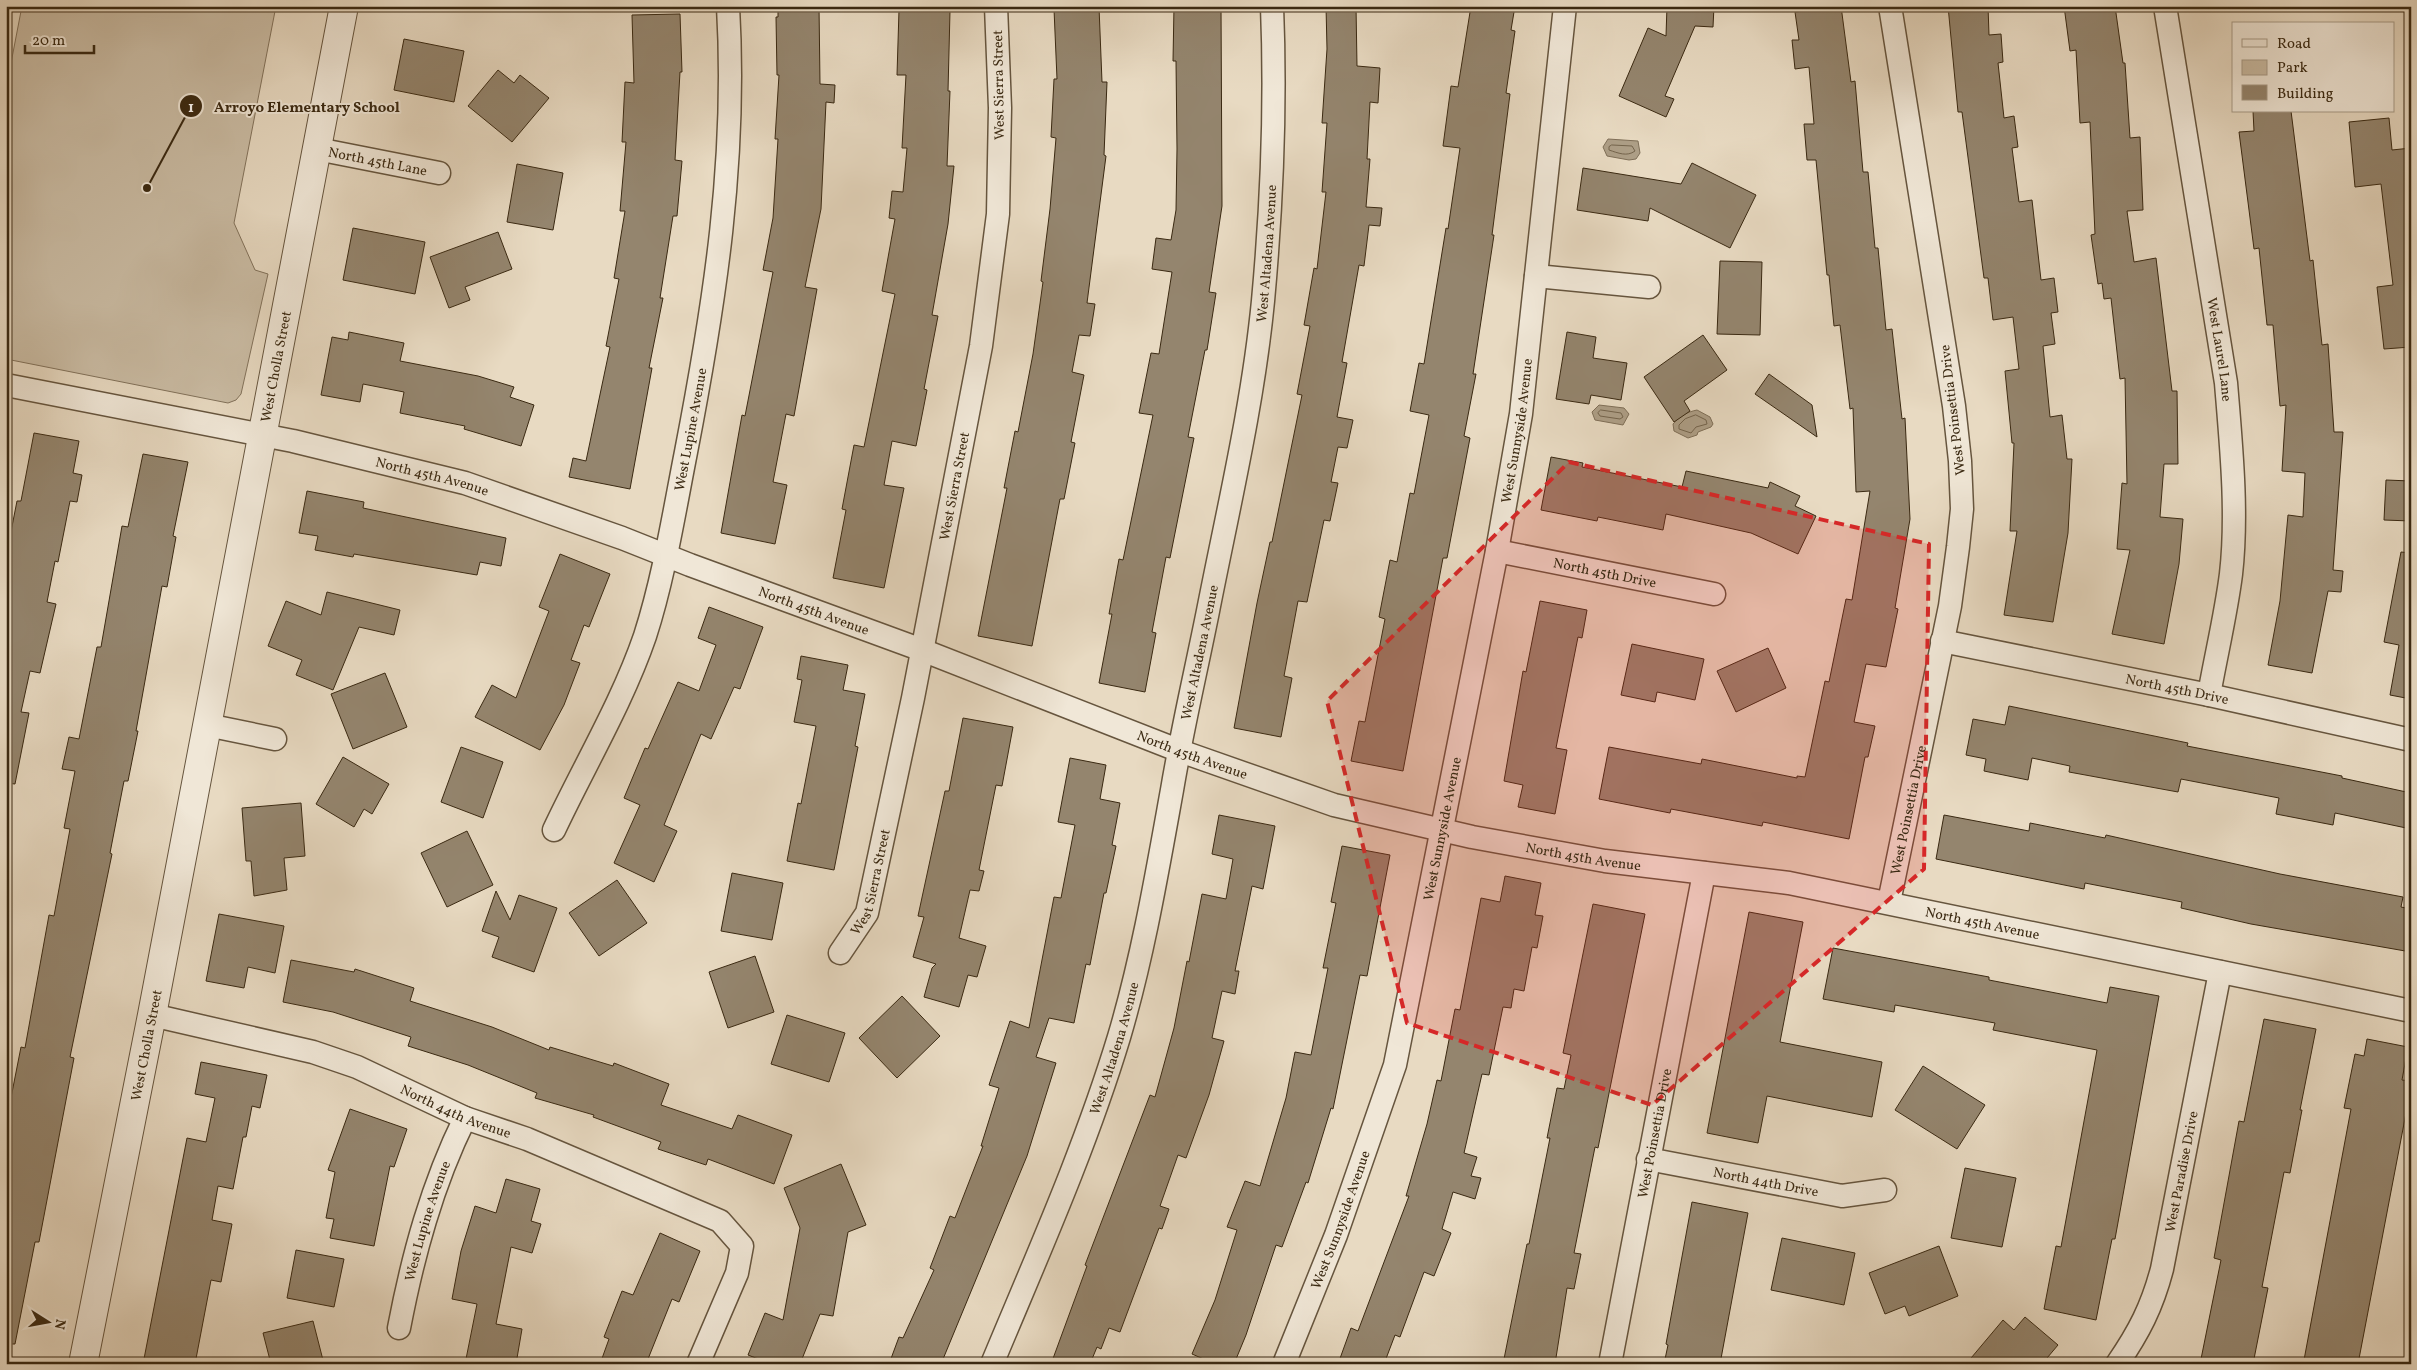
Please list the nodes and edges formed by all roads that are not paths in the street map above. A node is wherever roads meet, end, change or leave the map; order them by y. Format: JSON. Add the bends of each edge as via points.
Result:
{"nodes":[{"id":1,"x":344,"y":6,"type":"edge"},
{"id":2,"x":728,"y":6,"type":"edge"},
{"id":3,"x":996,"y":6,"type":"edge"},
{"id":4,"x":1272,"y":6,"type":"edge"},
{"id":5,"x":1564,"y":6,"type":"edge"},
{"id":6,"x":1890,"y":6,"type":"edge"},
{"id":7,"x":2165,"y":6,"type":"edge"},
{"id":8,"x":317,"y":149,"type":"junction"},
{"id":9,"x":439,"y":173,"type":"dead end"},
{"id":10,"x":1536,"y":276,"type":"junction"},
{"id":11,"x":1649,"y":287,"type":"dead end"},
{"id":12,"x":6,"y":385,"type":"edge"},
{"id":13,"x":262,"y":435,"type":"junction"},
{"id":14,"x":1496,"y":551,"type":"junction"},
{"id":15,"x":665,"y":555,"type":"junction"},
{"id":16,"x":1714,"y":594,"type":"dead end"},
{"id":17,"x":1942,"y":641,"type":"junction"},
{"id":18,"x":922,"y":650,"type":"junction"},
{"id":19,"x":2209,"y":695,"type":"junction"},
{"id":20,"x":207,"y":725,"type":"junction"},
{"id":21,"x":275,"y":739,"type":"dead end"},
{"id":22,"x":2411,"y":740,"type":"edge"},
{"id":23,"x":1180,"y":751,"type":"junction"},
{"id":24,"x":554,"y":830,"type":"dead end"},
{"id":25,"x":1440,"y":830,"type":"junction"},
{"id":26,"x":1704,"y":873,"type":"junction"},
{"id":27,"x":1889,"y":902,"type":"junction"},
{"id":28,"x":840,"y":953,"type":"dead end"},
{"id":29,"x":2220,"y":972,"type":"junction"},
{"id":30,"x":2411,"y":1011,"type":"edge"},
{"id":31,"x":152,"y":1015,"type":"junction"},
{"id":32,"x":465,"y":1118,"type":"junction"},
{"id":33,"x":1648,"y":1159,"type":"junction"},
{"id":34,"x":1885,"y":1190,"type":"dead end"},
{"id":35,"x":398,"y":1328,"type":"dead end"},
{"id":36,"x":83,"y":1364,"type":"edge"},
{"id":37,"x":698,"y":1364,"type":"edge"},
{"id":38,"x":992,"y":1364,"type":"edge"},
{"id":39,"x":1284,"y":1364,"type":"edge"},
{"id":40,"x":1610,"y":1364,"type":"edge"},
{"id":41,"x":2118,"y":1364,"type":"edge"}],
"edges":[{"from":1,"to":8,"type":"street","name":"West Cholla Street"},
{"from":2,"to":15,"type":"street","name":"West Lupine Avenue","via":[[728,172],[718,274]]},
{"from":3,"to":18,"type":"street","name":"West Sierra Street","via":[[1000,108],[998,214],[979,355]]},
{"from":4,"to":23,"type":"street","name":"West Altadena Avenue","via":[[1271,182],[1262,303],[1249,398]]},
{"from":5,"to":10,"type":"street","name":"West Sunnyside Avenue"},
{"from":6,"to":17,"type":"street","name":"West Poinsettia Drive","via":[[1960,461],[1961,519],[1950,606]]},
{"from":7,"to":19,"type":"street","name":"West Laurel Lane","via":[[2226,383],[2230,436],[2233,498],[2231,573]]},
{"from":8,"to":9,"type":"street","name":"North 45th Lane"},
{"from":8,"to":13,"type":"street","name":"West Cholla Street"},
{"from":10,"to":11,"type":"street"},
{"from":10,"to":14,"type":"street","name":"West Sunnyside Avenue","via":[[1521,414]]},
{"from":12,"to":13,"type":"street","name":"North 45th Avenue"},
{"from":13,"to":15,"type":"street","name":"North 45th Avenue","via":[[465,483]]},
{"from":13,"to":20,"type":"street","name":"West Cholla Street"},
{"from":14,"to":16,"type":"street","name":"North 45th Drive"},
{"from":14,"to":25,"type":"street","name":"West Sunnyside Avenue"},
{"from":15,"to":18,"type":"street","name":"North 45th Avenue"},
{"from":15,"to":24,"type":"street","name":"West Lupine Avenue","via":[[645,636],[621,694]]},
{"from":17,"to":19,"type":"street","name":"North 45th Drive"},
{"from":17,"to":27,"type":"street","name":"West Poinsettia Drive"},
{"from":18,"to":23,"type":"street","name":"North 45th Avenue"},
{"from":18,"to":28,"type":"street","name":"West Sierra Street","via":[[867,914]]},
{"from":19,"to":22,"type":"street","name":"North 45th Drive"},
{"from":20,"to":21,"type":"street"},
{"from":20,"to":31,"type":"street","name":"West Cholla Street"},
{"from":23,"to":25,"type":"street","name":"North 45th Avenue","via":[[1334,806]]},
{"from":23,"to":38,"type":"street","name":"West Altadena Avenue","via":[[1156,885],[1120,1032],[1073,1169]]},
{"from":25,"to":26,"type":"street","name":"North 45th Avenue","via":[[1605,861]]},
{"from":25,"to":39,"type":"street","name":"West Sunnyside Avenue","via":[[1395,1065],[1336,1235]]},
{"from":26,"to":27,"type":"street","name":"North 45th Avenue","via":[[1789,883]]},
{"from":26,"to":33,"type":"street","name":"West Poinsettia Drive"},
{"from":27,"to":29,"type":"street","name":"North 45th Avenue"},
{"from":29,"to":30,"type":"street","name":"North 45th Avenue"},
{"from":29,"to":41,"type":"street","name":"West Paradise Drive","via":[[2154,1301],[2142,1328]]},
{"from":31,"to":32,"type":"street","name":"North 44th Avenue","via":[[249,1036],[348,1064]]},
{"from":31,"to":36,"type":"street","name":"West Cholla Street"},
{"from":32,"to":35,"type":"street","name":"West Lupine Avenue","via":[[446,1155],[427,1208]]},
{"from":32,"to":37,"type":"street","name":"North 44th Avenue","via":[[527,1139],[720,1221],[742,1246],[737,1273]]},
{"from":33,"to":34,"type":"street","name":"North 44th Drive","via":[[1842,1196]]},
{"from":33,"to":40,"type":"street","name":"West Poinsettia Drive"}]}
